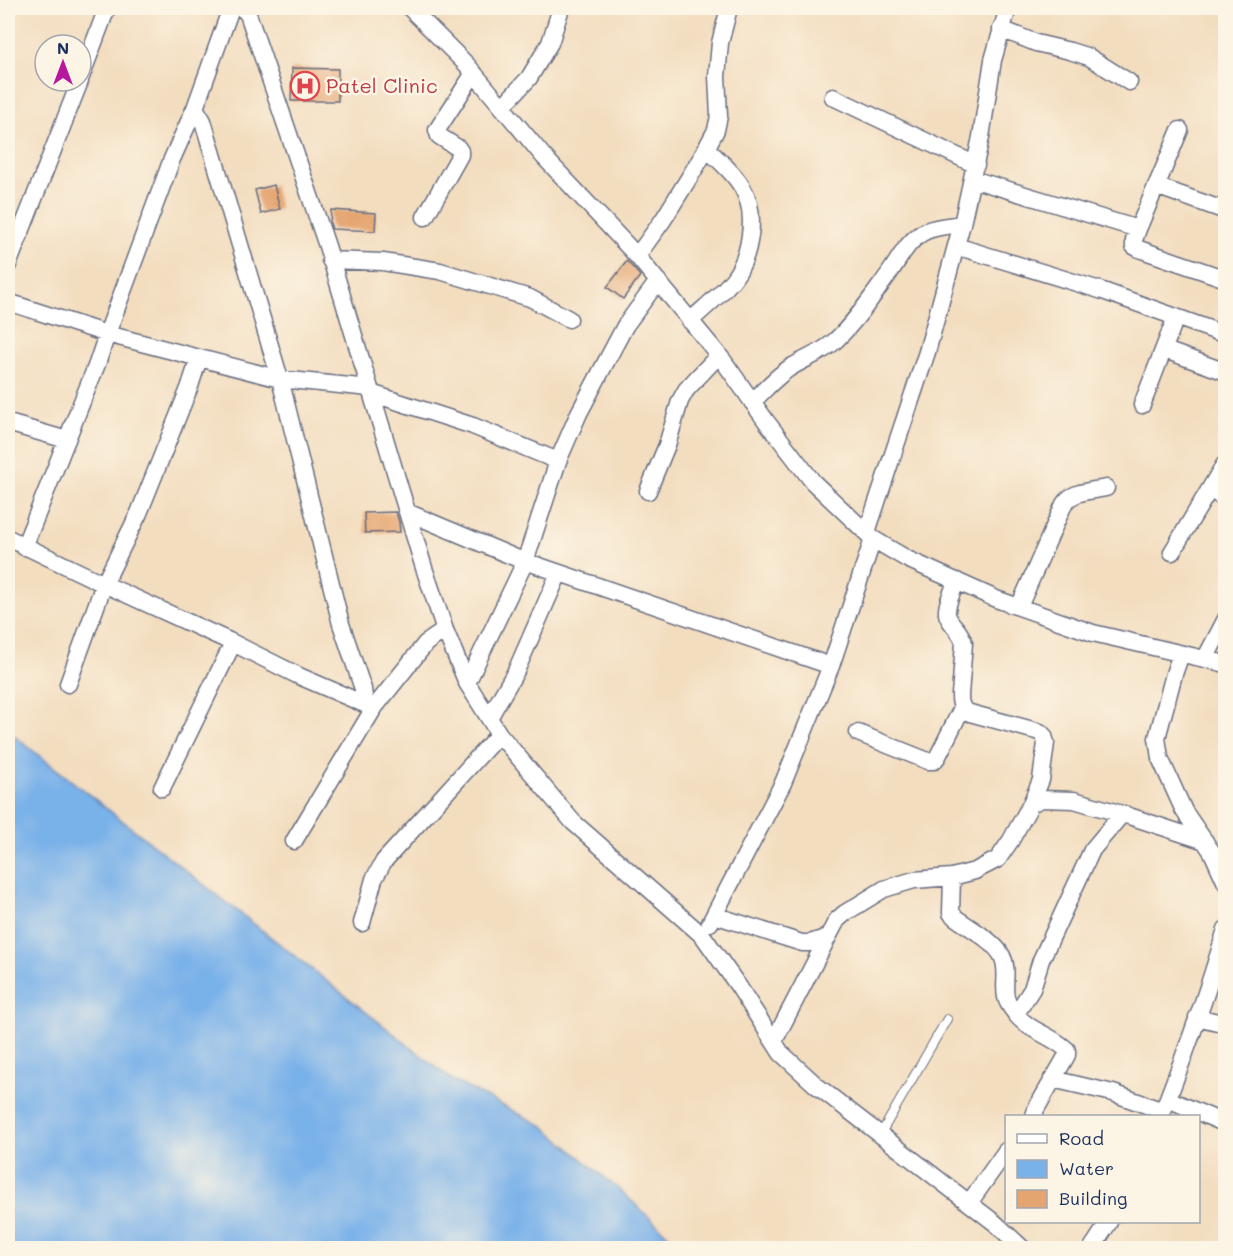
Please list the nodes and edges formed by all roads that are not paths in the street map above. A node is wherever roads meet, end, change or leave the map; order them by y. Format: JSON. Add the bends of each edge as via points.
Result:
{"nodes":[{"id":1,"x":107,"y":8,"type":"edge"},
{"id":2,"x":231,"y":8,"type":"edge"},
{"id":3,"x":410,"y":8,"type":"edge"},
{"id":4,"x":561,"y":8,"type":"edge"},
{"id":5,"x":729,"y":8,"type":"edge"},
{"id":6,"x":1008,"y":8,"type":"edge"},
{"id":7,"x":245,"y":10,"type":"edge"},
{"id":8,"x":1001,"y":29,"type":"junction"},
{"id":9,"x":93,"y":45,"type":"edge"},
{"id":10,"x":474,"y":73,"type":"junction"},
{"id":11,"x":1129,"y":82,"type":"dead end"},
{"id":12,"x":75,"y":93,"type":"edge"},
{"id":13,"x":833,"y":97,"type":"dead end"},
{"id":14,"x":502,"y":107,"type":"junction"},
{"id":15,"x":195,"y":108,"type":"junction"},
{"id":16,"x":1180,"y":130,"type":"dead end"},
{"id":17,"x":707,"y":149,"type":"junction"},
{"id":18,"x":974,"y":172,"type":"junction"},
{"id":19,"x":1156,"y":186,"type":"junction"},
{"id":20,"x":1226,"y":211,"type":"edge"},
{"id":21,"x":425,"y":217,"type":"dead end"},
{"id":22,"x":962,"y":224,"type":"junction"},
{"id":23,"x":1138,"y":229,"type":"junction"},
{"id":24,"x":956,"y":246,"type":"junction"},
{"id":25,"x":638,"y":256,"type":"junction"},
{"id":26,"x":330,"y":260,"type":"junction"},
{"id":27,"x":8,"y":265,"type":"edge"},
{"id":28,"x":1226,"y":279,"type":"edge"},
{"id":29,"x":658,"y":281,"type":"junction"},
{"id":30,"x":8,"y":302,"type":"edge"},
{"id":31,"x":1176,"y":317,"type":"junction"},
{"id":32,"x":569,"y":319,"type":"dead end"},
{"id":33,"x":690,"y":321,"type":"junction"},
{"id":34,"x":107,"y":334,"type":"junction"},
{"id":35,"x":1226,"y":335,"type":"edge"},
{"id":36,"x":1165,"y":350,"type":"junction"},
{"id":37,"x":719,"y":356,"type":"junction"},
{"id":38,"x":199,"y":358,"type":"junction"},
{"id":39,"x":1226,"y":372,"type":"edge"},
{"id":40,"x":280,"y":378,"type":"junction"},
{"id":41,"x":371,"y":391,"type":"junction"},
{"id":42,"x":752,"y":402,"type":"junction"},
{"id":43,"x":1142,"y":405,"type":"dead end"},
{"id":44,"x":8,"y":423,"type":"edge"},
{"id":45,"x":67,"y":440,"type":"junction"},
{"id":46,"x":558,"y":461,"type":"junction"},
{"id":47,"x":1224,"y":465,"type":"edge"},
{"id":48,"x":1106,"y":488,"type":"dead end"},
{"id":49,"x":1210,"y":489,"type":"junction"},
{"id":50,"x":648,"y":491,"type":"dead end"},
{"id":51,"x":1226,"y":500,"type":"edge"},
{"id":52,"x":407,"y":512,"type":"junction"},
{"id":53,"x":870,"y":536,"type":"junction"},
{"id":54,"x":8,"y":538,"type":"edge"},
{"id":55,"x":24,"y":547,"type":"junction"},
{"id":56,"x":1172,"y":552,"type":"dead end"},
{"id":57,"x":525,"y":562,"type":"junction"},
{"id":58,"x":559,"y":573,"type":"junction"},
{"id":59,"x":957,"y":581,"type":"junction"},
{"id":60,"x":104,"y":584,"type":"junction"},
{"id":61,"x":1019,"y":607,"type":"junction"},
{"id":62,"x":1226,"y":619,"type":"edge"},
{"id":63,"x":445,"y":630,"type":"junction"},
{"id":64,"x":233,"y":643,"type":"junction"},
{"id":65,"x":1181,"y":654,"type":"junction"},
{"id":66,"x":1205,"y":659,"type":"junction"},
{"id":67,"x":1226,"y":664,"type":"edge"},
{"id":68,"x":831,"y":666,"type":"junction"},
{"id":69,"x":467,"y":683,"type":"junction"},
{"id":70,"x":68,"y":684,"type":"dead end"},
{"id":71,"x":369,"y":706,"type":"junction"},
{"id":72,"x":962,"y":708,"type":"junction"},
{"id":73,"x":489,"y":718,"type":"junction"},
{"id":74,"x":858,"y":733,"type":"dead end"},
{"id":75,"x":499,"y":734,"type":"junction"},
{"id":76,"x":162,"y":788,"type":"dead end"},
{"id":77,"x":1030,"y":804,"type":"junction"},
{"id":78,"x":1122,"y":814,"type":"junction"},
{"id":79,"x":294,"y":841,"type":"dead end"},
{"id":80,"x":1214,"y":851,"type":"edge"},
{"id":81,"x":952,"y":877,"type":"junction"},
{"id":82,"x":1226,"y":884,"type":"edge"},
{"id":83,"x":714,"y":915,"type":"junction"},
{"id":84,"x":362,"y":924,"type":"dead end"},
{"id":85,"x":1226,"y":929,"type":"edge"},
{"id":86,"x":703,"y":936,"type":"junction"},
{"id":87,"x":828,"y":937,"type":"junction"},
{"id":88,"x":1016,"y":1014,"type":"junction"},
{"id":89,"x":1197,"y":1017,"type":"junction"},
{"id":90,"x":947,"y":1019,"type":"dead end"},
{"id":91,"x":1226,"y":1024,"type":"edge"},
{"id":92,"x":774,"y":1041,"type":"junction"},
{"id":93,"x":1052,"y":1078,"type":"junction"},
{"id":94,"x":1164,"y":1109,"type":"edge"},
{"id":95,"x":1033,"y":1115,"type":"edge"},
{"id":96,"x":1189,"y":1115,"type":"edge"},
{"id":97,"x":1200,"y":1118,"type":"edge"},
{"id":98,"x":1226,"y":1124,"type":"edge"},
{"id":99,"x":880,"y":1135,"type":"junction"},
{"id":100,"x":1005,"y":1152,"type":"edge"},
{"id":101,"x":969,"y":1203,"type":"junction"},
{"id":102,"x":1108,"y":1223,"type":"edge"},
{"id":103,"x":1022,"y":1248,"type":"edge"},
{"id":104,"x":1092,"y":1248,"type":"edge"}],
"edges":[{"from":1,"to":9,"type":"street"},
{"from":2,"to":15,"type":"street"},
{"from":3,"to":10,"type":"street"},
{"from":4,"to":14,"type":"street","via":[[550,43],[529,78]]},
{"from":5,"to":17,"type":"street","via":[[720,43],[716,130]]},
{"from":6,"to":8,"type":"street"},
{"from":7,"to":26,"type":"street"},
{"from":8,"to":11,"type":"street","via":[[1089,57]]},
{"from":8,"to":18,"type":"street"},
{"from":10,"to":14,"type":"street"},
{"from":10,"to":21,"type":"street","via":[[437,130],[460,155]]},
{"from":12,"to":27,"type":"street"},
{"from":13,"to":18,"type":"street"},
{"from":14,"to":25,"type":"street"},
{"from":15,"to":34,"type":"street"},
{"from":15,"to":40,"type":"street","via":[[203,121]]},
{"from":16,"to":19,"type":"street"},
{"from":17,"to":25,"type":"street"},
{"from":17,"to":33,"type":"street","via":[[743,188],[750,202],[752,221],[741,267]]},
{"from":18,"to":22,"type":"street"},
{"from":18,"to":23,"type":"street"},
{"from":19,"to":20,"type":"street"},
{"from":19,"to":23,"type":"street"},
{"from":22,"to":24,"type":"street"},
{"from":22,"to":42,"type":"street","via":[[937,227],[917,237],[836,340],[792,366]]},
{"from":23,"to":28,"type":"street","via":[[1135,248]]},
{"from":24,"to":31,"type":"street"},
{"from":24,"to":53,"type":"street"},
{"from":25,"to":29,"type":"street"},
{"from":26,"to":32,"type":"street","via":[[383,262],[440,271],[530,298]]},
{"from":26,"to":41,"type":"street"},
{"from":29,"to":33,"type":"street"},
{"from":29,"to":46,"type":"street","via":[[625,326]]},
{"from":30,"to":34,"type":"street"},
{"from":31,"to":35,"type":"street"},
{"from":31,"to":36,"type":"street"},
{"from":33,"to":37,"type":"street"},
{"from":34,"to":38,"type":"street"},
{"from":34,"to":45,"type":"street"},
{"from":36,"to":39,"type":"street"},
{"from":36,"to":43,"type":"street"},
{"from":37,"to":42,"type":"street"},
{"from":37,"to":50,"type":"street","via":[[680,401]]},
{"from":38,"to":40,"type":"street"},
{"from":38,"to":60,"type":"street","via":[[139,513]]},
{"from":40,"to":41,"type":"street"},
{"from":40,"to":71,"type":"street","via":[[341,624]]},
{"from":41,"to":46,"type":"street"},
{"from":41,"to":52,"type":"street"},
{"from":42,"to":53,"type":"street","via":[[813,483]]},
{"from":44,"to":45,"type":"street"},
{"from":45,"to":55,"type":"street"},
{"from":46,"to":57,"type":"street"},
{"from":47,"to":49,"type":"street"},
{"from":48,"to":61,"type":"street","via":[[1078,494],[1064,504]]},
{"from":49,"to":51,"type":"street"},
{"from":49,"to":56,"type":"street"},
{"from":52,"to":57,"type":"street"},
{"from":52,"to":63,"type":"street"},
{"from":53,"to":59,"type":"street","via":[[907,559]]},
{"from":53,"to":68,"type":"street"},
{"from":54,"to":55,"type":"street"},
{"from":55,"to":60,"type":"street"},
{"from":57,"to":58,"type":"street"},
{"from":57,"to":69,"type":"street"},
{"from":58,"to":68,"type":"street"},
{"from":58,"to":73,"type":"street","via":[[516,671]]},
{"from":59,"to":61,"type":"street"},
{"from":59,"to":72,"type":"street","via":[[947,613],[964,643]]},
{"from":60,"to":64,"type":"street"},
{"from":60,"to":70,"type":"street"},
{"from":61,"to":65,"type":"street","via":[[1093,633]]},
{"from":62,"to":66,"type":"street"},
{"from":63,"to":69,"type":"street"},
{"from":63,"to":71,"type":"street","via":[[426,643]]},
{"from":64,"to":71,"type":"street"},
{"from":64,"to":76,"type":"street"},
{"from":65,"to":66,"type":"street"},
{"from":65,"to":80,"type":"street","via":[[1157,738],[1160,758],[1184,811]]},
{"from":66,"to":67,"type":"street"},
{"from":68,"to":83,"type":"street","via":[[783,783]]},
{"from":69,"to":73,"type":"street"},
{"from":71,"to":79,"type":"street"},
{"from":72,"to":74,"type":"street","via":[[934,761]]},
{"from":72,"to":77,"type":"street","via":[[1044,736],[1041,780]]},
{"from":73,"to":75,"type":"street"},
{"from":75,"to":84,"type":"street","via":[[384,861],[374,879]]},
{"from":75,"to":86,"type":"street","via":[[573,822]]},
{"from":77,"to":78,"type":"street","via":[[1041,799],[1074,800]]},
{"from":77,"to":81,"type":"street","via":[[998,859]]},
{"from":78,"to":80,"type":"street"},
{"from":78,"to":88,"type":"street","via":[[1092,850],[1041,960],[1032,989]]},
{"from":80,"to":82,"type":"street"},
{"from":81,"to":87,"type":"street","via":[[914,880],[884,890],[845,913]]},
{"from":81,"to":88,"type":"street","via":[[951,913],[990,942],[1002,957],[1006,996]]},
{"from":83,"to":86,"type":"street"},
{"from":83,"to":87,"type":"street","via":[[791,941],[810,943]]},
{"from":85,"to":89,"type":"street"},
{"from":86,"to":92,"type":"street"},
{"from":87,"to":92,"type":"street"},
{"from":88,"to":93,"type":"street","via":[[1067,1050]]},
{"from":89,"to":91,"type":"street"},
{"from":89,"to":94,"type":"street"},
{"from":90,"to":99,"type":"lane"},
{"from":92,"to":99,"type":"street","via":[[781,1053],[817,1086]]},
{"from":93,"to":94,"type":"street"},
{"from":93,"to":95,"type":"street"},
{"from":94,"to":96,"type":"street"},
{"from":97,"to":98,"type":"street"},
{"from":99,"to":101,"type":"street"},
{"from":100,"to":101,"type":"street"},
{"from":101,"to":103,"type":"street"},
{"from":102,"to":104,"type":"street"}]}
